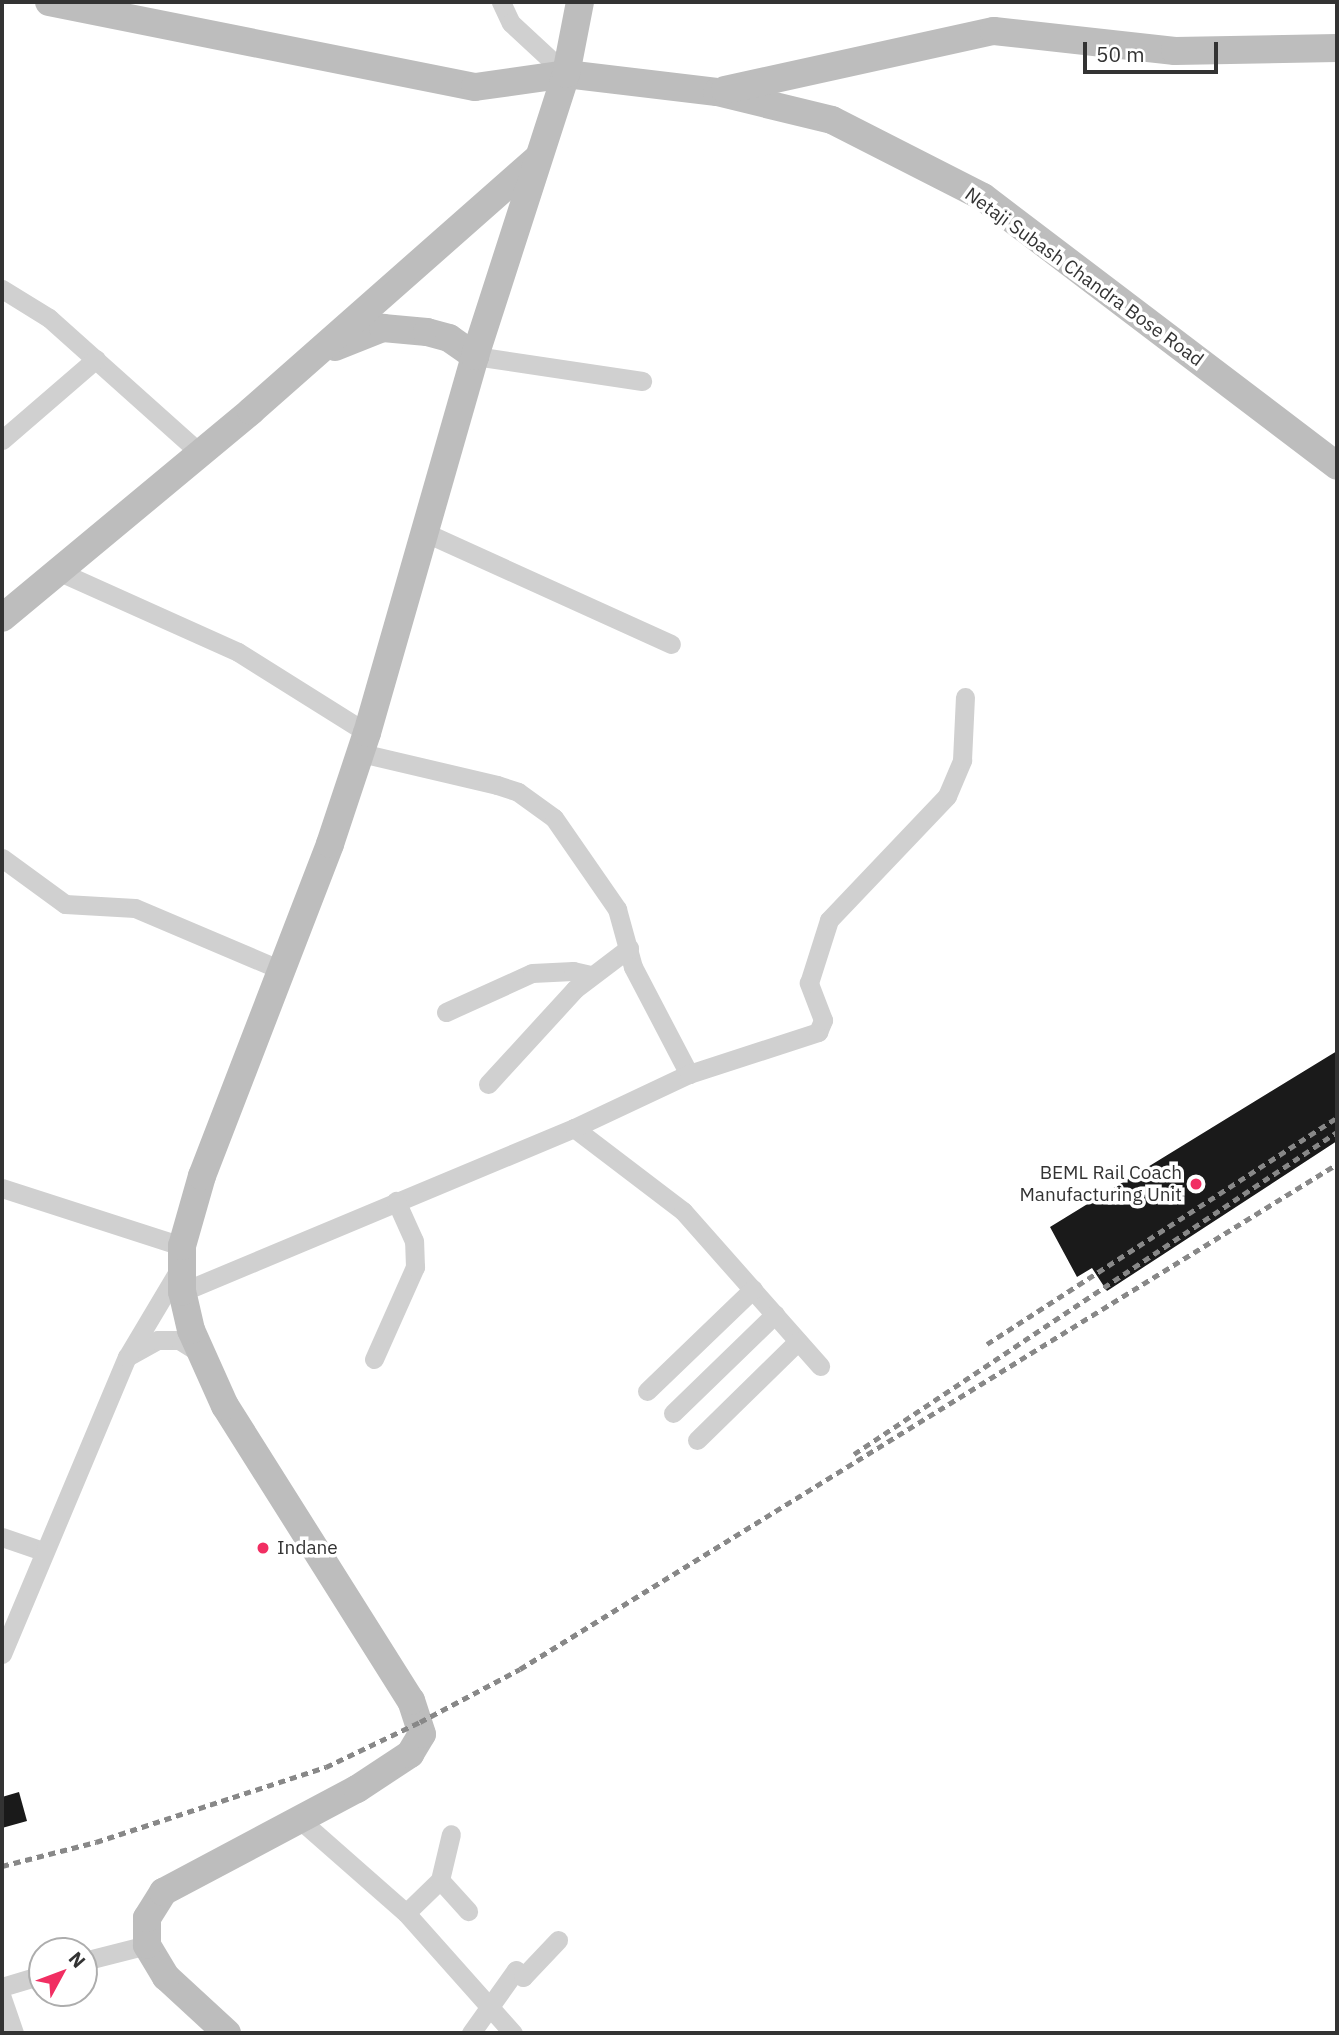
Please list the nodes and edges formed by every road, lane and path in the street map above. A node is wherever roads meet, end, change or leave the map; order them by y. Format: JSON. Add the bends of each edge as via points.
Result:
{"nodes":[{"id":1,"x":49,"y":2,"type":"edge"},
{"id":2,"x":501,"y":2,"type":"edge"},
{"id":3,"x":578,"y":7,"type":"edge"},
{"id":4,"x":1337,"y":48,"type":"edge"},
{"id":5,"x":566,"y":74,"type":"junction"},
{"id":6,"x":632,"y":84,"type":"junction"},
{"id":7,"x":717,"y":92,"type":"junction"},
{"id":8,"x":537,"y":160,"type":"junction"},
{"id":9,"x":2,"y":289,"type":"edge"},
{"id":10,"x":316,"y":355,"type":"junction"},
{"id":11,"x":475,"y":356,"type":"junction"},
{"id":12,"x":96,"y":359,"type":"junction"},
{"id":13,"x":642,"y":381,"type":"dead end"},
{"id":14,"x":2,"y":440,"type":"edge"},
{"id":15,"x":201,"y":454,"type":"junction"},
{"id":16,"x":1337,"y":466,"type":"edge"},
{"id":17,"x":425,"y":532,"type":"junction"},
{"id":18,"x":60,"y":572,"type":"junction"},
{"id":19,"x":2,"y":618,"type":"edge"},
{"id":20,"x":671,"y":644,"type":"dead end"},
{"id":21,"x":965,"y":697,"type":"dead end"},
{"id":22,"x":364,"y":743,"type":"junction"},
{"id":23,"x":2,"y":858,"type":"edge"},
{"id":24,"x":629,"y":948,"type":"junction"},
{"id":25,"x":281,"y":970,"type":"junction"},
{"id":26,"x":591,"y":975,"type":"junction"},
{"id":27,"x":446,"y":1012,"type":"dead end"},
{"id":28,"x":689,"y":1074,"type":"junction"},
{"id":29,"x":488,"y":1084,"type":"dead end"},
{"id":30,"x":574,"y":1128,"type":"junction"},
{"id":31,"x":2,"y":1188,"type":"edge"},
{"id":32,"x":396,"y":1201,"type":"junction"},
{"id":33,"x":182,"y":1268,"type":"junction"},
{"id":34,"x":752,"y":1289,"type":"junction"},
{"id":35,"x":775,"y":1314,"type":"junction"},
{"id":36,"x":798,"y":1341,"type":"junction"},
{"id":37,"x":201,"y":1354,"type":"junction"},
{"id":38,"x":127,"y":1357,"type":"junction"},
{"id":39,"x":374,"y":1359,"type":"dead end"},
{"id":40,"x":820,"y":1366,"type":"dead end"},
{"id":41,"x":647,"y":1391,"type":"dead end"},
{"id":42,"x":673,"y":1413,"type":"dead end"},
{"id":43,"x":697,"y":1440,"type":"dead end"},
{"id":44,"x":2,"y":1538,"type":"edge"},
{"id":45,"x":43,"y":1551,"type":"junction"},
{"id":46,"x":2,"y":1654,"type":"edge"},
{"id":47,"x":298,"y":1818,"type":"junction"},
{"id":48,"x":451,"y":1834,"type":"dead end"},
{"id":49,"x":440,"y":1880,"type":"junction"},
{"id":50,"x":468,"y":1911,"type":"dead end"},
{"id":51,"x":406,"y":1913,"type":"junction"},
{"id":52,"x":558,"y":1940,"type":"dead end"},
{"id":53,"x":147,"y":1945,"type":"junction"},
{"id":54,"x":98,"y":1957,"type":"edge"},
{"id":55,"x":28,"y":1979,"type":"edge"},
{"id":56,"x":2,"y":1987,"type":"edge"},
{"id":57,"x":2,"y":1998,"type":"edge"},
{"id":58,"x":488,"y":2006,"type":"junction"},
{"id":59,"x":14,"y":2033,"type":"edge"},
{"id":60,"x":227,"y":2033,"type":"edge"},
{"id":61,"x":471,"y":2033,"type":"edge"},
{"id":62,"x":513,"y":2033,"type":"edge"}],
"edges":[{"from":1,"to":5,"type":"main road","name":"Netaji Subash Chandra Bose Road","via":[[475,87]]},
{"from":2,"to":5,"type":"street","via":[[511,23]]},
{"from":3,"to":5,"type":"main road"},
{"from":3,"to":6,"type":"main road","via":[[584,57],[592,66]]},
{"from":4,"to":7,"type":"main road","via":[[1175,51],[994,31]]},
{"from":5,"to":6,"type":"main road","name":"Netaji Subash Chandra Bose Road"},
{"from":5,"to":8,"type":"main road"},
{"from":6,"to":7,"type":"main road","name":"Netaji Subash Chandra Bose Road"},
{"from":7,"to":16,"type":"main road","name":"Netaji Subash Chandra Bose Road","via":[[832,120],[983,197]]},
{"from":8,"to":10,"type":"main road"},
{"from":8,"to":11,"type":"main road"},
{"from":9,"to":12,"type":"street","via":[[49,318]]},
{"from":10,"to":11,"type":"main road","via":[[383,328],[449,338]]},
{"from":10,"to":15,"type":"main road"},
{"from":11,"to":13,"type":"street"},
{"from":11,"to":17,"type":"main road"},
{"from":12,"to":14,"type":"street"},
{"from":12,"to":15,"type":"street"},
{"from":15,"to":18,"type":"main road"},
{"from":17,"to":20,"type":"street"},
{"from":17,"to":22,"type":"main road"},
{"from":18,"to":19,"type":"main road"},
{"from":18,"to":22,"type":"street","via":[[238,652]]},
{"from":21,"to":28,"type":"street","via":[[962,760],[947,796],[829,920],[809,983],[822,1027],[813,1035]]},
{"from":22,"to":24,"type":"street","via":[[497,785],[538,804],[564,831],[617,909]]},
{"from":22,"to":25,"type":"main road"},
{"from":23,"to":25,"type":"street","via":[[65,904],[135,908]]},
{"from":24,"to":26,"type":"street"},
{"from":24,"to":28,"type":"street","via":[[638,977]]},
{"from":25,"to":33,"type":"main road","via":[[202,1176]]},
{"from":26,"to":27,"type":"street","via":[[532,973]]},
{"from":26,"to":29,"type":"street"},
{"from":28,"to":30,"type":"street"},
{"from":30,"to":32,"type":"street"},
{"from":30,"to":34,"type":"street","via":[[683,1211]]},
{"from":31,"to":33,"type":"street"},
{"from":32,"to":33,"type":"street"},
{"from":32,"to":39,"type":"street","via":[[414,1241],[415,1267]]},
{"from":33,"to":37,"type":"main road"},
{"from":33,"to":38,"type":"street"},
{"from":34,"to":35,"type":"street"},
{"from":34,"to":41,"type":"street"},
{"from":35,"to":36,"type":"street"},
{"from":35,"to":42,"type":"street"},
{"from":36,"to":40,"type":"street"},
{"from":36,"to":43,"type":"street"},
{"from":37,"to":38,"type":"street","via":[[179,1340],[158,1340]]},
{"from":37,"to":47,"type":"main road","via":[[225,1406],[420,1722],[422,1734],[410,1754],[358,1789]]},
{"from":38,"to":45,"type":"street"},
{"from":44,"to":45,"type":"street"},
{"from":45,"to":46,"type":"street"},
{"from":47,"to":51,"type":"street"},
{"from":47,"to":53,"type":"main road","via":[[163,1892],[147,1918]]},
{"from":48,"to":49,"type":"street"},
{"from":49,"to":50,"type":"street"},
{"from":49,"to":51,"type":"street"},
{"from":51,"to":58,"type":"street"},
{"from":52,"to":58,"type":"street","via":[[523,1976],[516,1970]]},
{"from":53,"to":54,"type":"street"},
{"from":53,"to":60,"type":"main road","via":[[166,1977]]},
{"from":55,"to":56,"type":"street"},
{"from":57,"to":59,"type":"street"},
{"from":58,"to":61,"type":"street"},
{"from":58,"to":62,"type":"street"}]}
